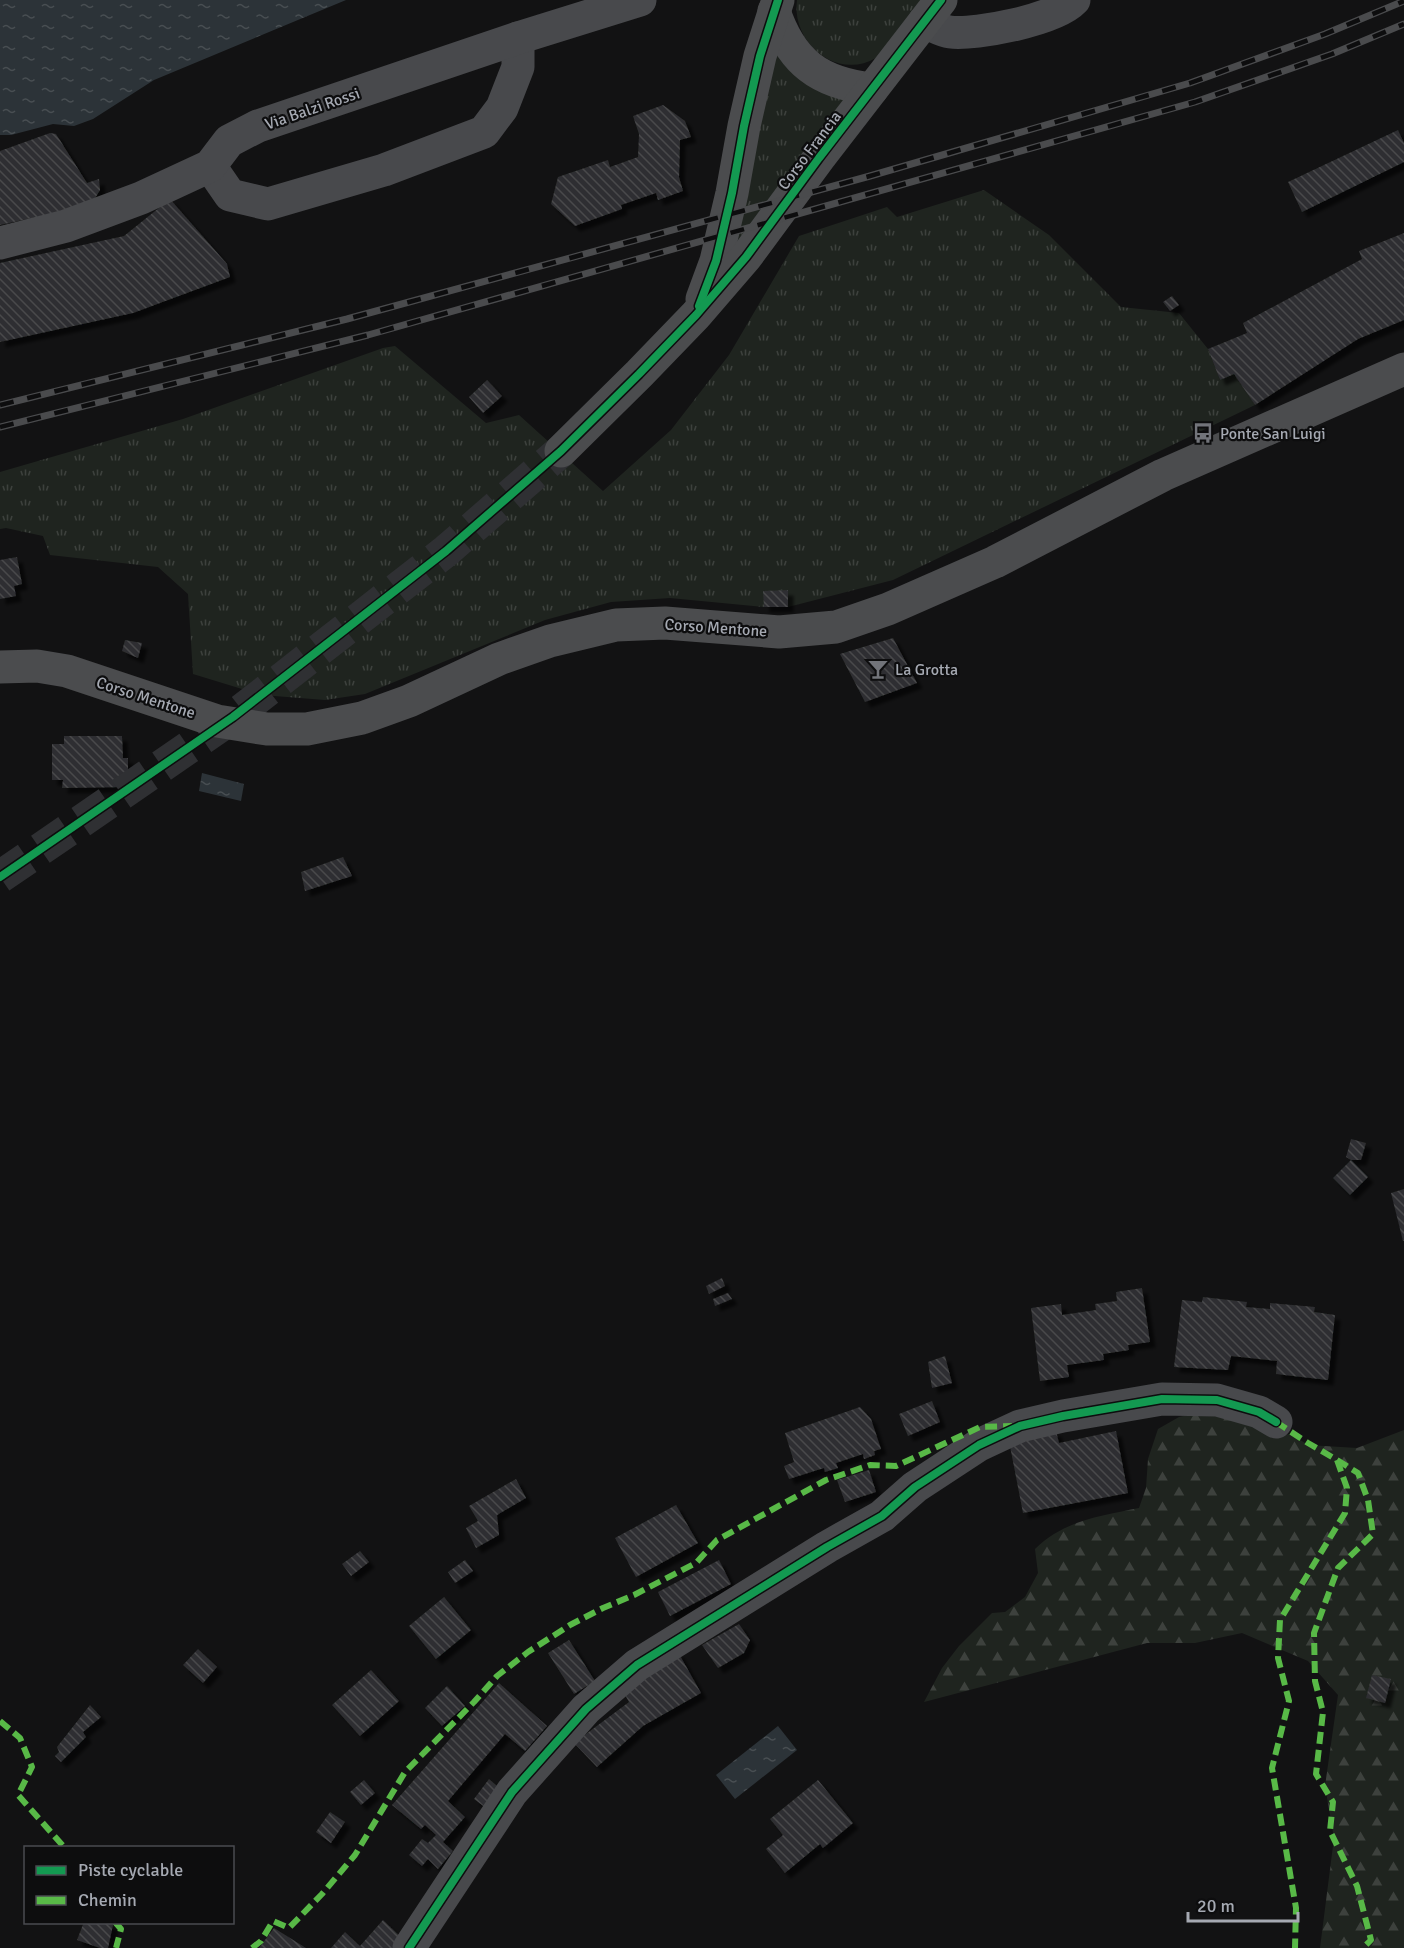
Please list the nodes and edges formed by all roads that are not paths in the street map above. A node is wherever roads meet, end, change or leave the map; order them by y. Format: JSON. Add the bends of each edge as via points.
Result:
{"nodes":[{"id":1,"x":640,"y":0,"type":"edge"},
{"id":2,"x":1074,"y":0,"type":"edge"},
{"id":3,"x":777,"y":3,"type":"edge"},
{"id":4,"x":933,"y":11,"type":"edge"},
{"id":5,"x":518,"y":38,"type":"junction"},
{"id":6,"x":872,"y":89,"type":"junction"},
{"id":7,"x":210,"y":166,"type":"junction"},
{"id":8,"x":0,"y":243,"type":"edge"},
{"id":9,"x":696,"y":315,"type":"junction"},
{"id":10,"x":1404,"y":369,"type":"edge"},
{"id":11,"x":561,"y":450,"type":"tunnel mouth"},
{"id":12,"x":0,"y":667,"type":"edge"},
{"id":13,"x":1276,"y":1422,"type":"dead end"},
{"id":14,"x":410,"y":1948,"type":"edge"}],
"edges":[{"from":1,"to":5,"type":"street","name":"Via Balzi Rossi"},
{"from":2,"to":4,"type":"street","via":[[1041,17],[991,29],[949,32]]},
{"from":3,"to":6,"type":"main road","via":[[789,46],[806,66],[829,80]]},
{"from":3,"to":9,"type":"main road","name":"Corso Francia","via":[[760,56],[716,261]]},
{"from":4,"to":6,"type":"main road","name":"Corso Francia"},
{"from":5,"to":7,"type":"street","name":"Via Balzi Rossi","via":[[258,126],[229,141]]},
{"from":5,"to":7,"type":"street","via":[[518,67],[502,108],[484,132],[384,170],[268,204],[230,195]]},
{"from":6,"to":9,"type":"main road","name":"Corso Francia","via":[[746,257]]},
{"from":7,"to":8,"type":"street","name":"Via Balzi Rossi","via":[[66,226]]},
{"from":9,"to":11,"type":"main road","name":"Corso Francia"},
{"from":10,"to":12,"type":"main road","name":"Corso Mentone","via":[[1163,475],[995,562],[888,609],[836,627],[779,632],[665,623],[616,625],[550,641],[499,659],[362,718],[307,729],[267,729],[217,721],[67,671],[37,666]]},
{"from":13,"to":14,"type":"street","via":[[1259,1412],[1217,1400],[1161,1399],[1020,1426],[979,1445],[915,1487],[882,1516],[637,1665],[586,1709],[512,1792]]}]}
